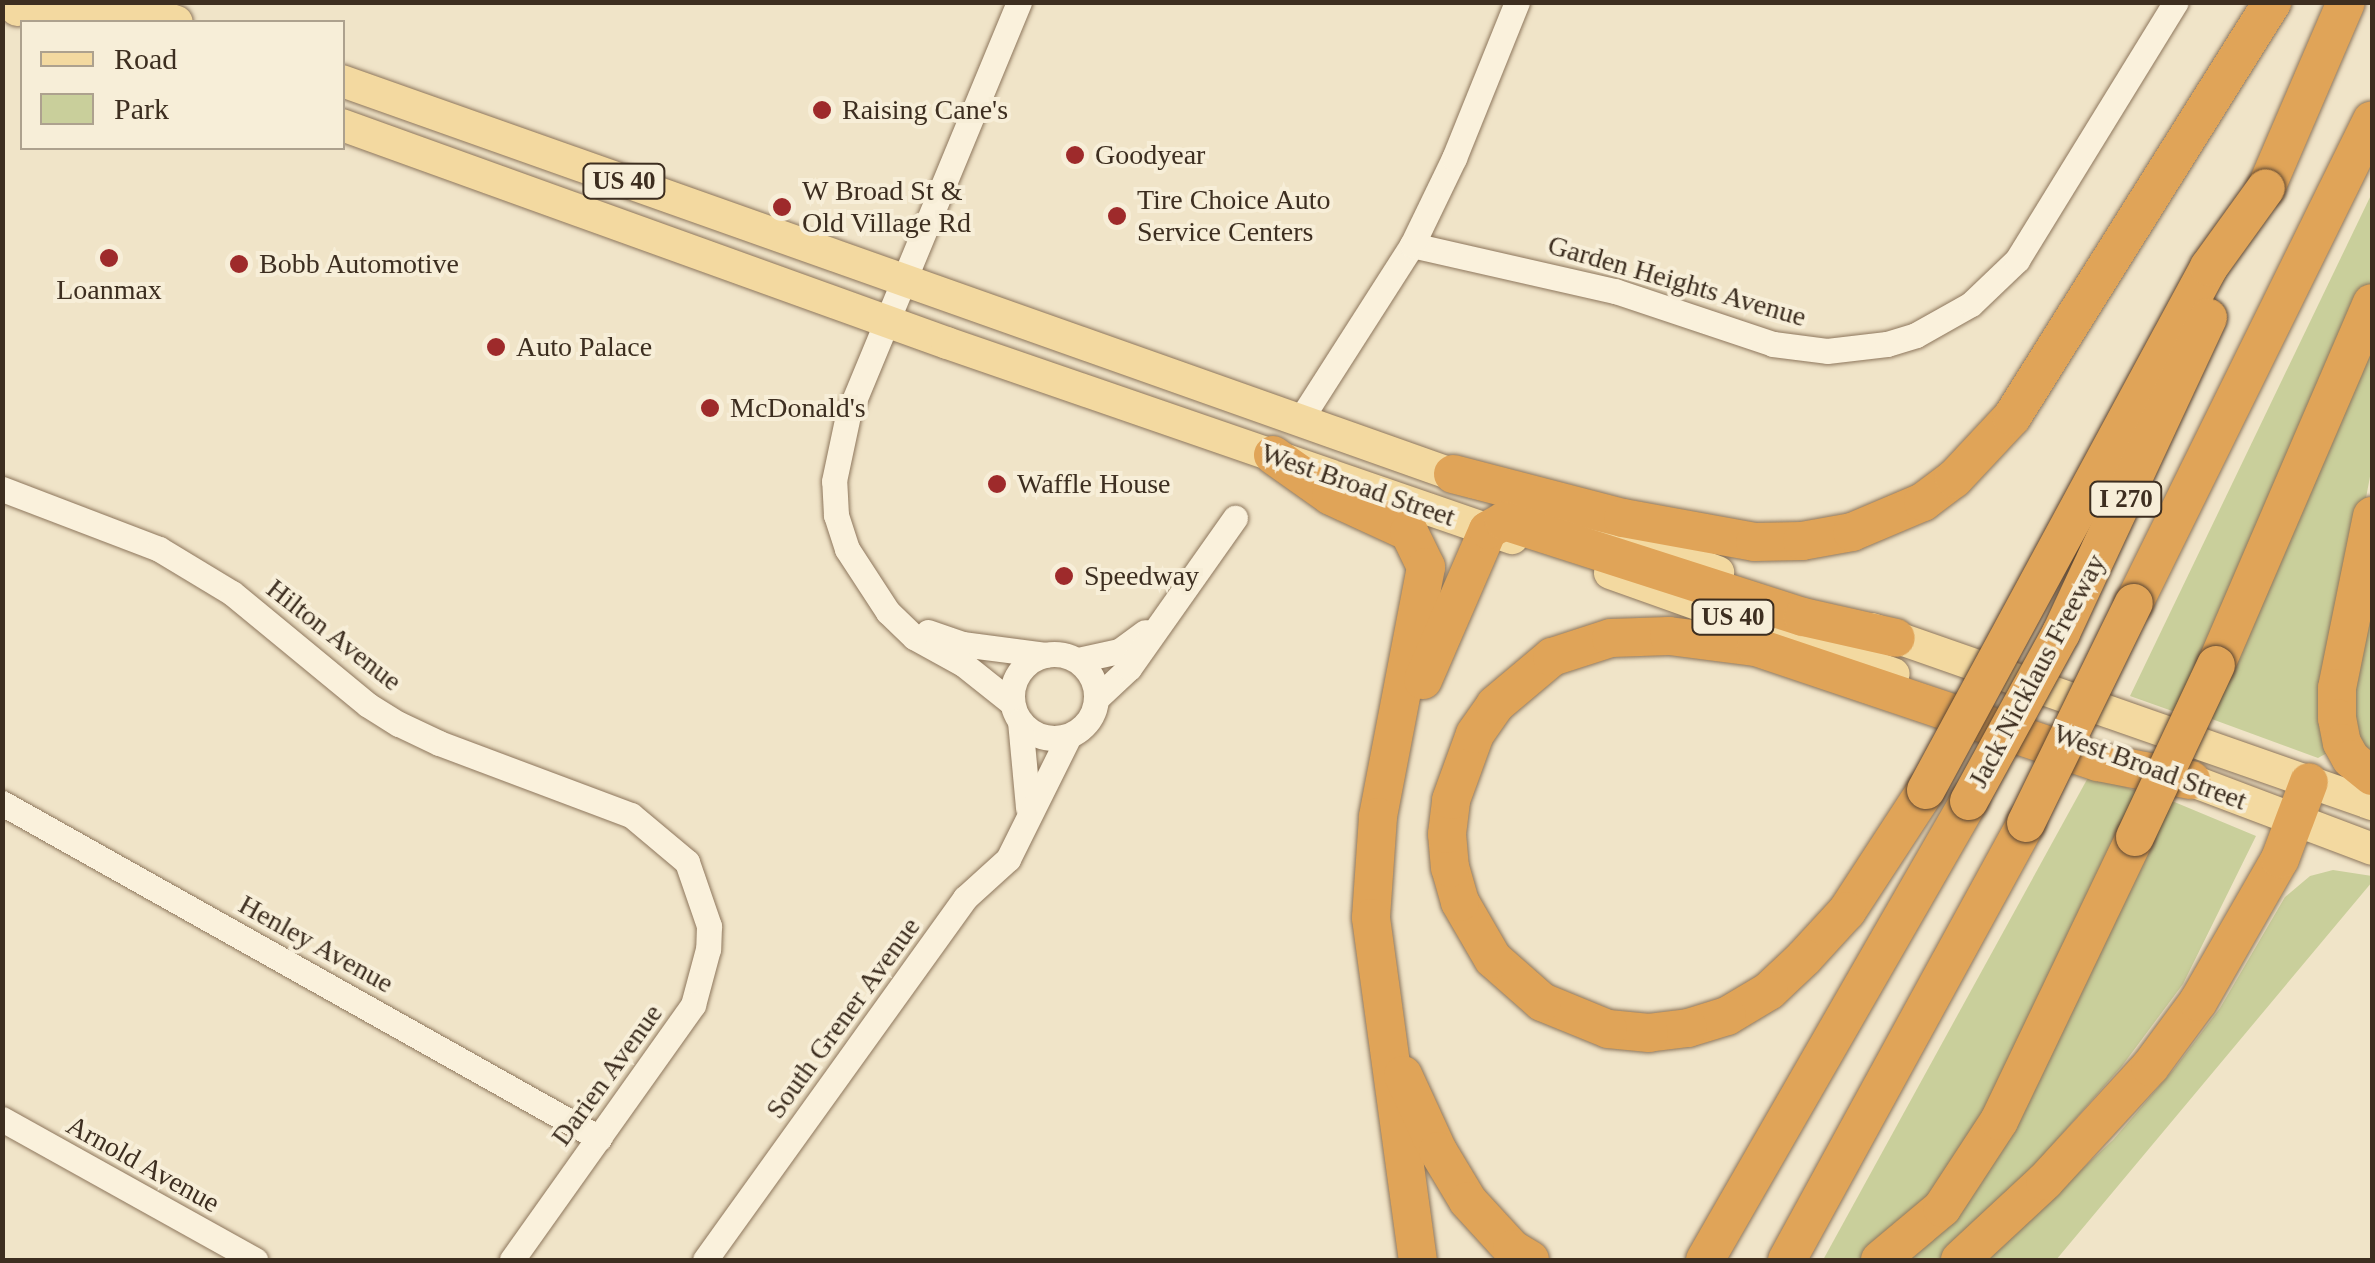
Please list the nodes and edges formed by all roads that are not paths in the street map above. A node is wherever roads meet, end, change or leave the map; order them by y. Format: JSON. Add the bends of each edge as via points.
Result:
{"nodes":[{"id":1,"x":120,"y":2,"type":"edge"},
{"id":2,"x":1019,"y":2,"type":"edge"},
{"id":3,"x":1517,"y":2,"type":"edge"},
{"id":4,"x":2176,"y":2,"type":"edge"},
{"id":5,"x":2272,"y":2,"type":"edge"},
{"id":6,"x":2346,"y":2,"type":"edge"},
{"id":7,"x":10,"y":8,"type":"edge"},
{"id":8,"x":45,"y":20,"type":"edge"},
{"id":9,"x":104,"y":20,"type":"edge"},
{"id":10,"x":171,"y":20,"type":"edge"},
{"id":11,"x":345,"y":82,"type":"edge"},
{"id":12,"x":345,"y":107,"type":"edge"},
{"id":13,"x":2372,"y":120,"type":"edge"},
{"id":14,"x":345,"y":126,"type":"edge"},
{"id":15,"x":472,"y":127,"type":"junction"},
{"id":16,"x":2269,"y":180,"type":"junction"},
{"id":17,"x":1412,"y":245,"type":"junction"},
{"id":18,"x":905,"y":280,"type":"junction"},
{"id":19,"x":2372,"y":303,"type":"edge"},
{"id":20,"x":888,"y":322,"type":"junction"},
{"id":21,"x":1300,"y":420,"type":"junction"},
{"id":22,"x":1273,"y":455,"type":"junction"},
{"id":23,"x":1453,"y":474,"type":"junction"},
{"id":24,"x":2,"y":489,"type":"edge"},
{"id":25,"x":2372,"y":516,"type":"edge"},
{"id":26,"x":1236,"y":518,"type":"dead end"},
{"id":27,"x":1488,"y":530,"type":"junction"},
{"id":28,"x":888,"y":612,"type":"junction"},
{"id":29,"x":1167,"y":612,"type":"junction"},
{"id":30,"x":1896,"y":638,"type":"junction"},
{"id":31,"x":1045,"y":655,"type":"junction"},
{"id":32,"x":1078,"y":660,"type":"junction"},
{"id":33,"x":1097,"y":698,"type":"junction"},
{"id":34,"x":1016,"y":712,"type":"junction"},
{"id":35,"x":1069,"y":736,"type":"junction"},
{"id":36,"x":1392,"y":751,"type":"junction"},
{"id":37,"x":2372,"y":776,"type":"edge"},
{"id":38,"x":2191,"y":780,"type":"junction"},
{"id":39,"x":2309,"y":782,"type":"junction"},
{"id":40,"x":2,"y":803,"type":"edge"},
{"id":41,"x":2372,"y":804,"type":"edge"},
{"id":42,"x":1028,"y":812,"type":"junction"},
{"id":43,"x":2295,"y":822,"type":"junction"},
{"id":44,"x":2372,"y":850,"type":"edge"},
{"id":45,"x":706,"y":908,"type":"joint"},
{"id":46,"x":1384,"y":1026,"type":"junction"},
{"id":47,"x":2,"y":1119,"type":"edge"},
{"id":48,"x":599,"y":1138,"type":"junction"},
{"id":49,"x":1712,"y":1249,"type":"edge"},
{"id":50,"x":255,"y":1260,"type":"edge"},
{"id":51,"x":512,"y":1260,"type":"edge"},
{"id":52,"x":705,"y":1260,"type":"edge"},
{"id":53,"x":1418,"y":1260,"type":"edge"},
{"id":54,"x":1530,"y":1260,"type":"edge"},
{"id":55,"x":1787,"y":1260,"type":"edge"},
{"id":56,"x":1880,"y":1260,"type":"edge"},
{"id":57,"x":1960,"y":1260,"type":"edge"}],
"edges":[{"from":1,"to":10,"type":"main road"},
{"from":2,"to":18,"type":"street"},
{"from":3,"to":17,"type":"street"},
{"from":4,"to":17,"type":"street","name":"Garden Heights Avenue","via":[[2018,260],[1971,304],[1916,335],[1827,351],[1773,344],[1615,291]]},
{"from":5,"to":23,"type":"highway","via":[[2012,417],[1954,479],[1922,502],[1852,532],[1755,542],[1623,518]]},
{"from":6,"to":16,"type":"highway","name":"Jack Nicklaus Freeway","number":"I 270"},
{"from":7,"to":8,"type":"main road"},
{"from":7,"to":9,"type":"main road","via":[[39,6]]},
{"from":11,"to":15,"type":"main road","name":"West Broad Street","number":"US 40"},
{"from":12,"to":15,"type":"main road","via":[[454,136]]},
{"from":13,"to":55,"type":"highway","name":"Jack Nicklaus Freeway","number":"I 270","bridge":true,"via":[[2026,823]]},
{"from":14,"to":20,"type":"main road","name":"West Broad Street","number":"US 40"},
{"from":15,"to":18,"type":"main road","name":"West Broad Street","number":"US 40"},
{"from":16,"to":38,"type":"highway","bridge":true,"via":[[2209,267],[2031,604],[1926,790],[1847,910],[1770,991],[1727,1016],[1688,1028],[1608,1029],[1542,1002],[1493,959],[1460,902],[1450,868],[1451,800],[1475,734],[1495,705],[1552,657],[1612,638],[1669,636],[1756,647],[2098,762]]},
{"from":16,"to":49,"type":"highway","name":"Jack Nicklaus Freeway","number":"I 270","bridge":true,"via":[[2061,633]]},
{"from":17,"to":21,"type":"street"},
{"from":18,"to":20,"type":"street"},
{"from":18,"to":21,"type":"main road","name":"West Broad Street","number":"US 40"},
{"from":19,"to":56,"type":"highway","bridge":true,"via":[[2216,665],[1999,1121],[1942,1208]]},
{"from":20,"to":22,"type":"main road","name":"West Broad Street","number":"US 40"},
{"from":20,"to":28,"type":"street","via":[[848,416],[834,481],[847,549]]},
{"from":21,"to":23,"type":"main road","name":"West Broad Street","number":"US 40"},
{"from":22,"to":27,"type":"main road","name":"West Broad Street","number":"US 40"},
{"from":22,"to":36,"type":"highway","via":[[1331,496],[1409,532],[1422,551],[1425,586]]},
{"from":23,"to":30,"type":"main road","name":"West Broad Street","number":"US 40"},
{"from":24,"to":45,"type":"street","name":"Hilton Avenue","via":[[112,528],[198,570],[399,724],[631,815],[686,862]]},
{"from":25,"to":37,"type":"highway","via":[[2336,718],[2351,759]]},
{"from":26,"to":29,"type":"street"},
{"from":27,"to":30,"type":"highway","via":[[1504,521],[1531,528],[1802,617]]},
{"from":27,"to":36,"type":"highway"},
{"from":27,"to":38,"type":"main road","name":"West Broad Street","number":"US 40"},
{"from":28,"to":31,"type":"street","via":[[962,644]]},
{"from":28,"to":34,"type":"street","via":[[914,637],[964,664]]},
{"from":29,"to":32,"type":"street","via":[[1119,651]]},
{"from":29,"to":33,"type":"street","via":[[1129,668]]},
{"from":30,"to":39,"type":"main road","name":"West Broad Street","number":"US 40"},
{"from":31,"to":32,"type":"street"},
{"from":31,"to":34,"type":"street","via":[[1016,677]]},
{"from":32,"to":33,"type":"street"},
{"from":33,"to":35,"type":"street","via":[[1086,724]]},
{"from":34,"to":35,"type":"street","via":[[1037,735]]},
{"from":34,"to":42,"type":"street","name":"South Grener Avenue"},
{"from":35,"to":42,"type":"street","name":"South Grener Avenue"},
{"from":36,"to":46,"type":"highway","via":[[1378,818],[1371,918]]},
{"from":38,"to":43,"type":"main road","name":"West Broad Street","number":"US 40"},
{"from":39,"to":41,"type":"main road","name":"West Broad Street","number":"US 40"},
{"from":39,"to":43,"type":"highway"},
{"from":40,"to":48,"type":"street","name":"Henley Avenue"},
{"from":42,"to":52,"type":"street","name":"South Grener Avenue","via":[[1008,859],[967,896]]},
{"from":43,"to":44,"type":"main road","name":"West Broad Street","number":"US 40"},
{"from":43,"to":57,"type":"highway","via":[[2222,964],[2150,1066]]},
{"from":45,"to":48,"type":"street","name":"Darien Avenue","via":[[708,949],[693,1005]]},
{"from":46,"to":53,"type":"highway"},
{"from":46,"to":54,"type":"highway","via":[[1420,1116],[1468,1202]]},
{"from":47,"to":50,"type":"street","name":"Arnold Avenue"},
{"from":48,"to":51,"type":"street","name":"Darien Avenue"}]}
